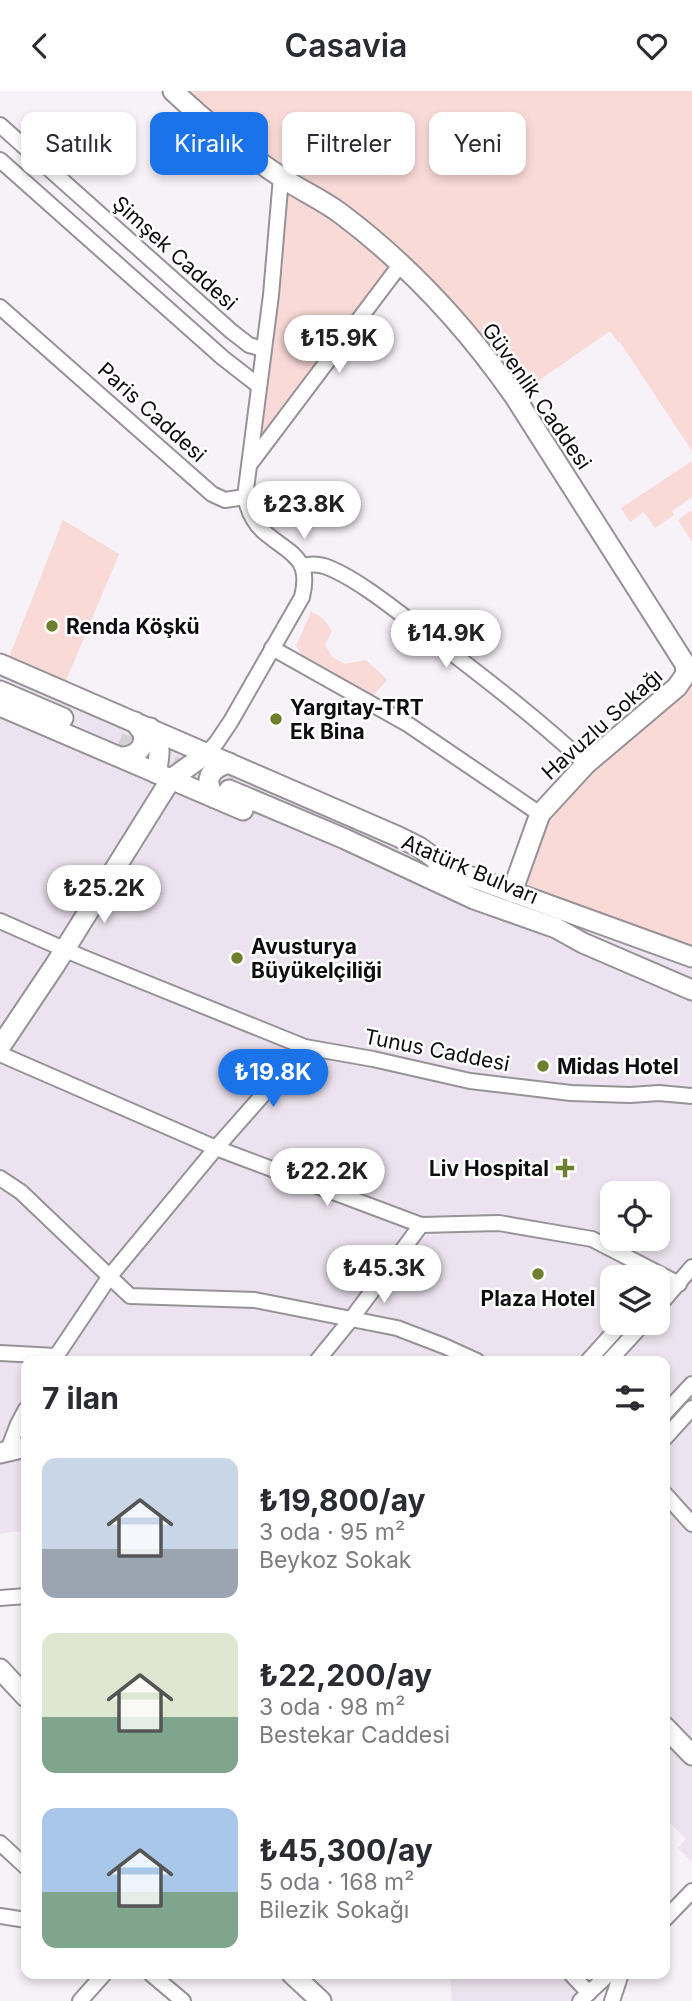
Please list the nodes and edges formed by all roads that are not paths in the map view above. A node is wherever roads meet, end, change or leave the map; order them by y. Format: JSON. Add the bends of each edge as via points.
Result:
{"nodes":[{"id":1,"x":173,"y":91,"type":"edge"},
{"id":2,"x":0,"y":125,"type":"edge"},
{"id":3,"x":0,"y":160,"type":"edge"},
{"id":4,"x":281,"y":177,"type":"junction"},
{"id":5,"x":400,"y":265,"type":"junction"},
{"id":6,"x":0,"y":307,"type":"edge"},
{"id":7,"x":263,"y":349,"type":"junction"},
{"id":8,"x":259,"y":386,"type":"junction"},
{"id":9,"x":250,"y":465,"type":"junction"},
{"id":10,"x":245,"y":497,"type":"junction"},
{"id":11,"x":302,"y":566,"type":"junction"},
{"id":12,"x":272,"y":648,"type":"junction"},
{"id":13,"x":0,"y":664,"type":"edge"},
{"id":14,"x":685,"y":664,"type":"joint"},
{"id":15,"x":0,"y":676,"type":"edge"},
{"id":16,"x":0,"y":691,"type":"edge"},
{"id":17,"x":0,"y":706,"type":"edge"},
{"id":18,"x":131,"y":736,"type":"junction"},
{"id":19,"x":206,"y":754,"type":"junction"},
{"id":20,"x":586,"y":764,"type":"junction"},
{"id":21,"x":164,"y":776,"type":"junction"},
{"id":22,"x":227,"y":782,"type":"junction"},
{"id":23,"x":540,"y":814,"type":"junction"},
{"id":24,"x":512,"y":892,"type":"junction"},
{"id":25,"x":0,"y":921,"type":"edge"},
{"id":26,"x":556,"y":928,"type":"junction"},
{"id":27,"x":65,"y":950,"type":"junction"},
{"id":28,"x":692,"y":957,"type":"edge"},
{"id":29,"x":692,"y":976,"type":"edge"},
{"id":30,"x":692,"y":990,"type":"edge"},
{"id":31,"x":0,"y":1047,"type":"edge"},
{"id":32,"x":305,"y":1047,"type":"junction"},
{"id":33,"x":0,"y":1054,"type":"edge"},
{"id":34,"x":689,"y":1094,"type":"edge"},
{"id":35,"x":216,"y":1148,"type":"junction"},
{"id":36,"x":0,"y":1178,"type":"edge"},
{"id":37,"x":421,"y":1224,"type":"junction"},
{"id":38,"x":692,"y":1268,"type":"edge"},
{"id":39,"x":110,"y":1276,"type":"junction"},
{"id":40,"x":670,"y":1283,"type":"edge"},
{"id":41,"x":679,"y":1284,"type":"junction"},
{"id":42,"x":670,"y":1294,"type":"edge"},
{"id":43,"x":352,"y":1318,"type":"junction"},
{"id":44,"x":632,"y":1335,"type":"edge"},
{"id":45,"x":610,"y":1337,"type":"joint"},
{"id":46,"x":622,"y":1347,"type":"junction"},
{"id":47,"x":0,"y":1353,"type":"edge"},
{"id":48,"x":27,"y":1356,"type":"edge"},
{"id":49,"x":56,"y":1356,"type":"edge"},
{"id":50,"x":321,"y":1356,"type":"edge"},
{"id":51,"x":466,"y":1356,"type":"edge"},
{"id":52,"x":593,"y":1356,"type":"edge"},
{"id":53,"x":614,"y":1356,"type":"edge"},
{"id":54,"x":692,"y":1384,"type":"edge"},
{"id":55,"x":670,"y":1408,"type":"edge"},
{"id":56,"x":692,"y":1408,"type":"edge"},
{"id":57,"x":21,"y":1418,"type":"edge"},
{"id":58,"x":670,"y":1432,"type":"edge"},
{"id":59,"x":11,"y":1450,"type":"edge"},
{"id":60,"x":670,"y":1500,"type":"edge"},
{"id":61,"x":692,"y":1524,"type":"edge"},
{"id":62,"x":21,"y":1596,"type":"edge"},
{"id":63,"x":0,"y":1598,"type":"edge"},
{"id":64,"x":0,"y":1669,"type":"edge"},
{"id":65,"x":21,"y":1692,"type":"edge"},
{"id":66,"x":670,"y":1732,"type":"edge"},
{"id":67,"x":692,"y":1755,"type":"edge"},
{"id":68,"x":0,"y":1843,"type":"edge"},
{"id":69,"x":21,"y":1862,"type":"edge"},
{"id":70,"x":690,"y":1895,"type":"edge"},
{"id":71,"x":670,"y":1914,"type":"edge"},
{"id":72,"x":0,"y":1916,"type":"edge"},
{"id":73,"x":21,"y":1919,"type":"edge"},
{"id":74,"x":100,"y":1979,"type":"edge"},
{"id":75,"x":156,"y":1979,"type":"edge"},
{"id":76,"x":297,"y":1979,"type":"edge"},
{"id":77,"x":574,"y":1979,"type":"edge"},
{"id":78,"x":604,"y":1979,"type":"edge"},
{"id":79,"x":619,"y":1979,"type":"edge"},
{"id":80,"x":584,"y":1997,"type":"edge"},
{"id":81,"x":80,"y":2001,"type":"edge"},
{"id":82,"x":183,"y":2001,"type":"edge"},
{"id":83,"x":321,"y":2001,"type":"edge"},
{"id":84,"x":612,"y":2001,"type":"edge"}],
"edges":[{"from":1,"to":4,"type":"main road","name":"Güvenlik Caddesi"},
{"from":2,"to":7,"type":"street","name":"Şimşek Caddesi","via":[[230,331],[248,345]]},
{"from":3,"to":8,"type":"street"},
{"from":4,"to":5,"type":"main road","name":"Güvenlik Caddesi","via":[[342,215]]},
{"from":4,"to":7,"type":"street"},
{"from":5,"to":9,"type":"street"},
{"from":5,"to":14,"type":"main road","name":"Güvenlik Caddesi","via":[[488,359]]},
{"from":6,"to":10,"type":"street","name":"Paris Caddesi","via":[[212,494],[225,500]]},
{"from":7,"to":8,"type":"street"},
{"from":8,"to":9,"type":"street"},
{"from":9,"to":10,"type":"street"},
{"from":10,"to":11,"type":"street","via":[[262,530]]},
{"from":11,"to":12,"type":"street","via":[[302,597]]},
{"from":11,"to":20,"type":"street","via":[[324,566],[375,595],[509,697]]},
{"from":12,"to":19,"type":"street","via":[[231,721]]},
{"from":12,"to":23,"type":"street","via":[[409,725]]},
{"from":13,"to":18,"type":"main road"},
{"from":14,"to":20,"type":"main road","name":"Havuzlu Sokağı","via":[[686,674],[677,687]]},
{"from":15,"to":18,"type":"main road"},
{"from":16,"to":18,"type":"main road"},
{"from":17,"to":18,"type":"main road"},
{"from":18,"to":19,"type":"main road"},
{"from":18,"to":21,"type":"main road"},
{"from":18,"to":21,"type":"main road","via":[[160,746]]},
{"from":19,"to":21,"type":"main road"},
{"from":19,"to":22,"type":"main road"},
{"from":20,"to":23,"type":"main road","name":"Havuzlu Sokağı"},
{"from":21,"to":22,"type":"main road"},
{"from":21,"to":27,"type":"main road"},
{"from":22,"to":24,"type":"main road","name":"Atatürk Bulvarı","via":[[399,837],[448,868]]},
{"from":22,"to":26,"type":"main road","name":"Atatürk Bulvarı","via":[[390,874],[453,890]]},
{"from":23,"to":24,"type":"main road","name":"Havuzlu Sokağı"},
{"from":24,"to":28,"type":"main road","name":"Atatürk Bulvarı"},
{"from":25,"to":27,"type":"street","name":"Tunus Caddesi"},
{"from":26,"to":29,"type":"main road","via":[[590,933]]},
{"from":26,"to":30,"type":"main road","name":"Atatürk Bulvarı"},
{"from":27,"to":31,"type":"main road"},
{"from":27,"to":32,"type":"street","name":"Tunus Caddesi"},
{"from":32,"to":34,"type":"street","name":"Tunus Caddesi","via":[[470,1081],[571,1093]]},
{"from":32,"to":35,"type":"street"},
{"from":33,"to":35,"type":"street"},
{"from":35,"to":37,"type":"street"},
{"from":35,"to":39,"type":"street"},
{"from":36,"to":39,"type":"street","via":[[21,1192]]},
{"from":37,"to":41,"type":"street","via":[[499,1223],[592,1239]]},
{"from":37,"to":43,"type":"street"},
{"from":38,"to":41,"type":"street"},
{"from":39,"to":43,"type":"street","via":[[130,1296],[256,1300]]},
{"from":39,"to":49,"type":"street"},
{"from":40,"to":41,"type":"street"},
{"from":41,"to":42,"type":"street"},
{"from":43,"to":50,"type":"street"},
{"from":43,"to":51,"type":"street","via":[[397,1328]]},
{"from":44,"to":46,"type":"street"},
{"from":45,"to":46,"type":"street"},
{"from":45,"to":52,"type":"street"},
{"from":46,"to":53,"type":"street"},
{"from":47,"to":48,"type":"street"},
{"from":54,"to":55,"type":"street"},
{"from":56,"to":58,"type":"street"},
{"from":57,"to":59,"type":"street"},
{"from":60,"to":61,"type":"street"},
{"from":62,"to":63,"type":"street"},
{"from":64,"to":65,"type":"main road"},
{"from":66,"to":67,"type":"main road"},
{"from":68,"to":69,"type":"street"},
{"from":70,"to":71,"type":"street"},
{"from":72,"to":73,"type":"street"},
{"from":74,"to":81,"type":"street"},
{"from":75,"to":82,"type":"street"},
{"from":76,"to":83,"type":"main road"},
{"from":77,"to":80,"type":"street"},
{"from":78,"to":80,"type":"street"},
{"from":79,"to":84,"type":"street"}]}
